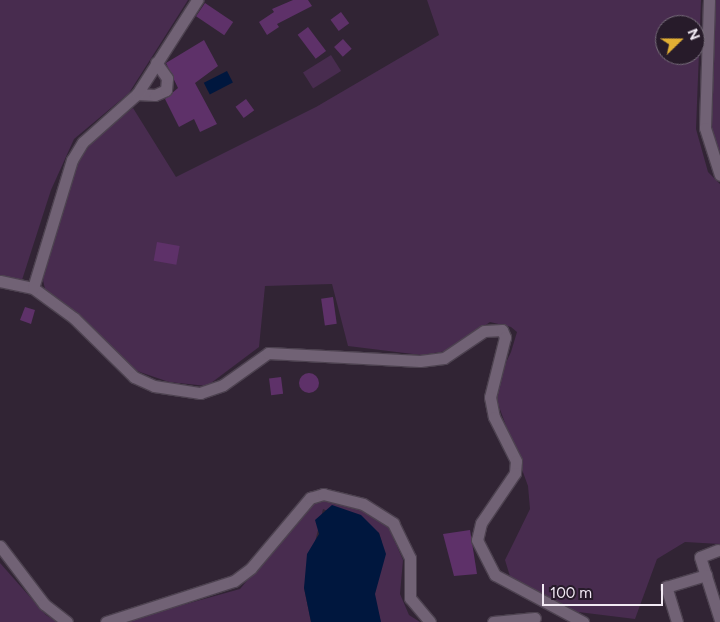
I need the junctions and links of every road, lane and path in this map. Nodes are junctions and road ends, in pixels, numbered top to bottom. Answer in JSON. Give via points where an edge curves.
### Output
{"nodes":[{"id":1,"x":197,"y":0,"type":"edge"},
{"id":2,"x":709,"y":0,"type":"edge"},
{"id":3,"x":156,"y":62,"type":"junction"},
{"id":4,"x":137,"y":94,"type":"junction"},
{"id":5,"x":720,"y":175,"type":"edge"},
{"id":6,"x":0,"y":281,"type":"edge"},
{"id":7,"x":33,"y":288,"type":"junction"},
{"id":8,"x":0,"y":546,"type":"edge"},
{"id":9,"x":718,"y":550,"type":"dead end"},
{"id":10,"x":706,"y":575,"type":"junction"},
{"id":11,"x":536,"y":600,"type":"junction"},
{"id":12,"x":537,"y":620,"type":"edge"},
{"id":13,"x":720,"y":620,"type":"edge"},
{"id":14,"x":67,"y":622,"type":"edge"},
{"id":15,"x":106,"y":622,"type":"edge"},
{"id":16,"x":430,"y":622,"type":"edge"},
{"id":17,"x":493,"y":622,"type":"edge"},
{"id":18,"x":583,"y":622,"type":"edge"},
{"id":19,"x":677,"y":622,"type":"edge"}],
"edges":[{"from":1,"to":3,"type":"street"},
{"from":2,"to":5,"type":"street","via":[[705,128]]},
{"from":3,"to":4,"type":"street"},
{"from":3,"to":4,"type":"street","via":[[167,78],[166,90],[155,95]]},
{"from":4,"to":7,"type":"street","via":[[83,142],[72,160]]},
{"from":6,"to":7,"type":"street"},
{"from":7,"to":11,"type":"street","via":[[74,318],[134,377],[154,386],[200,393],[223,385],[268,353],[420,361],[444,358],[484,331],[502,330],[505,338],[490,397],[494,417],[516,461],[515,473],[481,523],[477,540],[495,575]]},
{"from":8,"to":14,"type":"street","via":[[44,604]]},
{"from":9,"to":10,"type":"street","via":[[701,555]]},
{"from":10,"to":13,"type":"street"},
{"from":10,"to":19,"type":"street","via":[[666,587]]},
{"from":11,"to":12,"type":"street"},
{"from":11,"to":18,"type":"street"},
{"from":12,"to":17,"type":"street"},
{"from":15,"to":16,"type":"street","via":[[234,581],[251,568],[310,498],[323,494],[363,504],[393,524],[410,558],[410,598]]}]}
